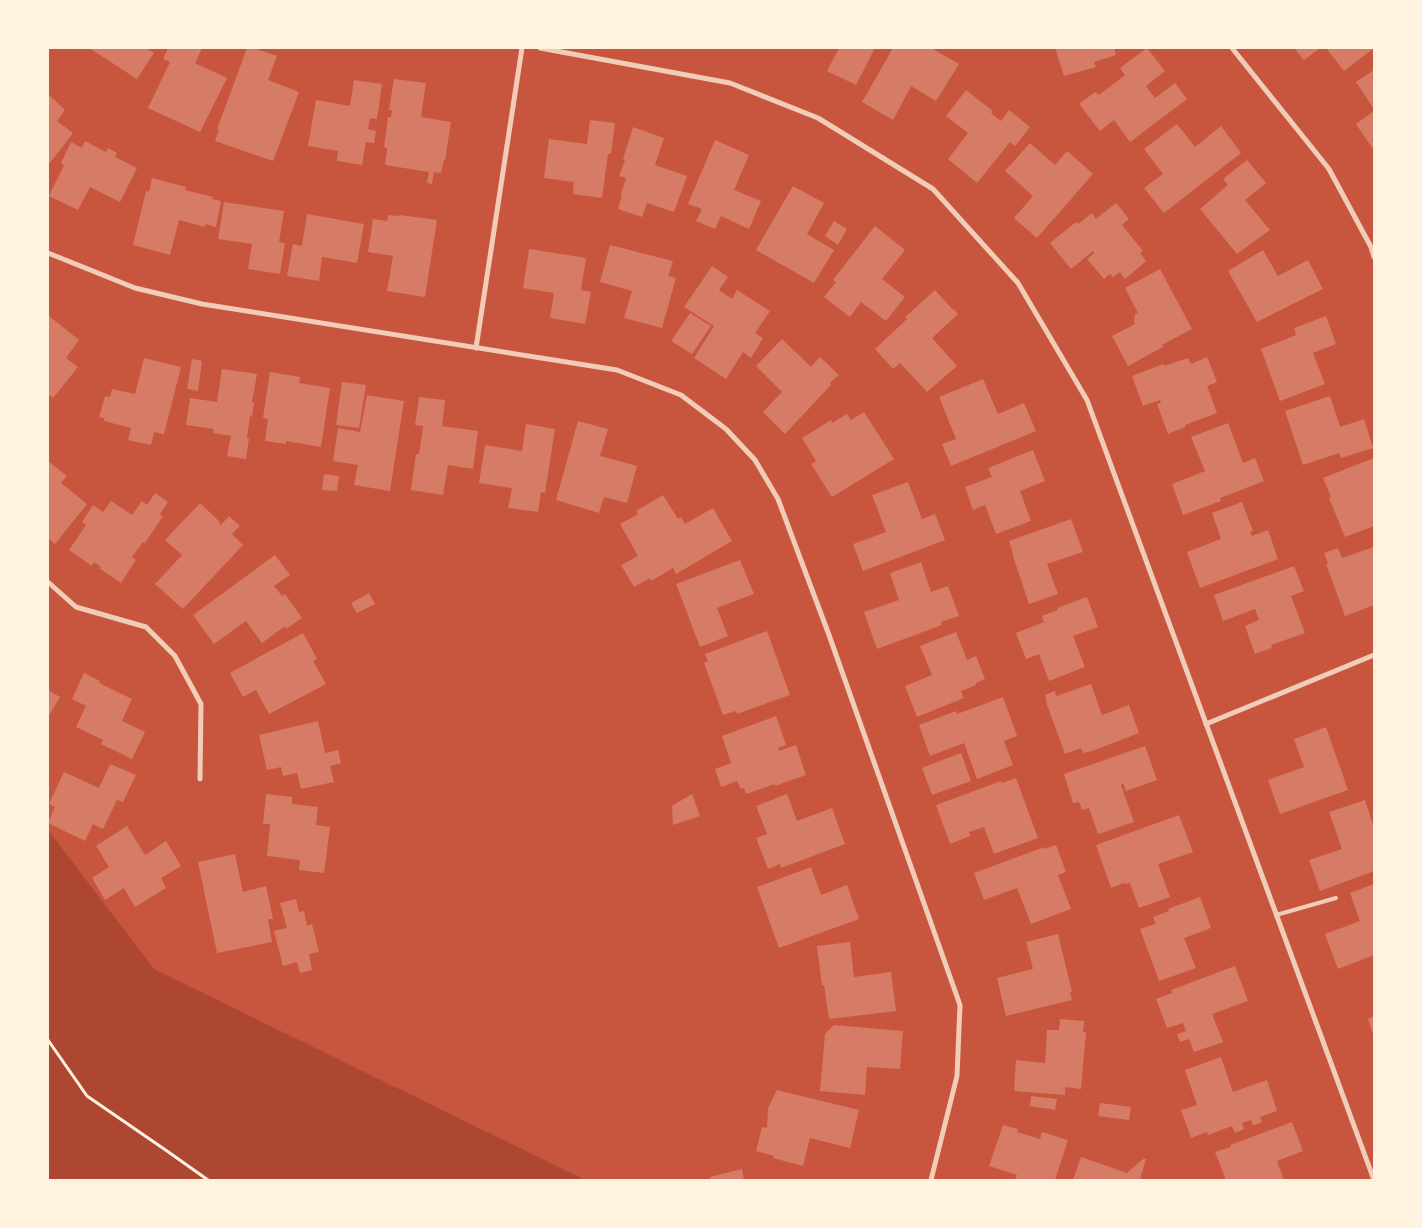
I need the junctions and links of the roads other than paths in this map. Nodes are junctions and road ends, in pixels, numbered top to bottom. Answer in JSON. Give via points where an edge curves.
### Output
{"nodes":[{"id":1,"x":522,"y":48,"type":"edge"},
{"id":2,"x":540,"y":48,"type":"edge"},
{"id":3,"x":1232,"y":48,"type":"edge"},
{"id":4,"x":48,"y":253,"type":"edge"},
{"id":5,"x":1374,"y":257,"type":"edge"},
{"id":6,"x":476,"y":348,"type":"junction"},
{"id":7,"x":48,"y":582,"type":"edge"},
{"id":8,"x":1374,"y":655,"type":"edge"},
{"id":9,"x":1206,"y":724,"type":"junction"},
{"id":10,"x":200,"y":779,"type":"dead end"},
{"id":11,"x":1336,"y":898,"type":"dead end"},
{"id":12,"x":1276,"y":915,"type":"junction"},
{"id":13,"x":931,"y":1180,"type":"edge"},
{"id":14,"x":1374,"y":1180,"type":"edge"}],
"edges":[{"from":1,"to":6,"type":"street"},
{"from":2,"to":9,"type":"street","via":[[730,83],[818,118],[933,189],[1018,283],[1087,400]]},
{"from":3,"to":5,"type":"street","via":[[1329,169]]},
{"from":4,"to":6,"type":"street","via":[[135,288],[202,304]]},
{"from":6,"to":13,"type":"street","via":[[617,370],[681,395],[726,429],[755,460],[778,499],[960,1005],[957,1076]]},
{"from":7,"to":10,"type":"street","via":[[76,607],[146,628],[175,656],[201,704]]},
{"from":8,"to":9,"type":"street"},
{"from":9,"to":12,"type":"street"},
{"from":11,"to":12,"type":"lane"},
{"from":12,"to":14,"type":"street"}]}
